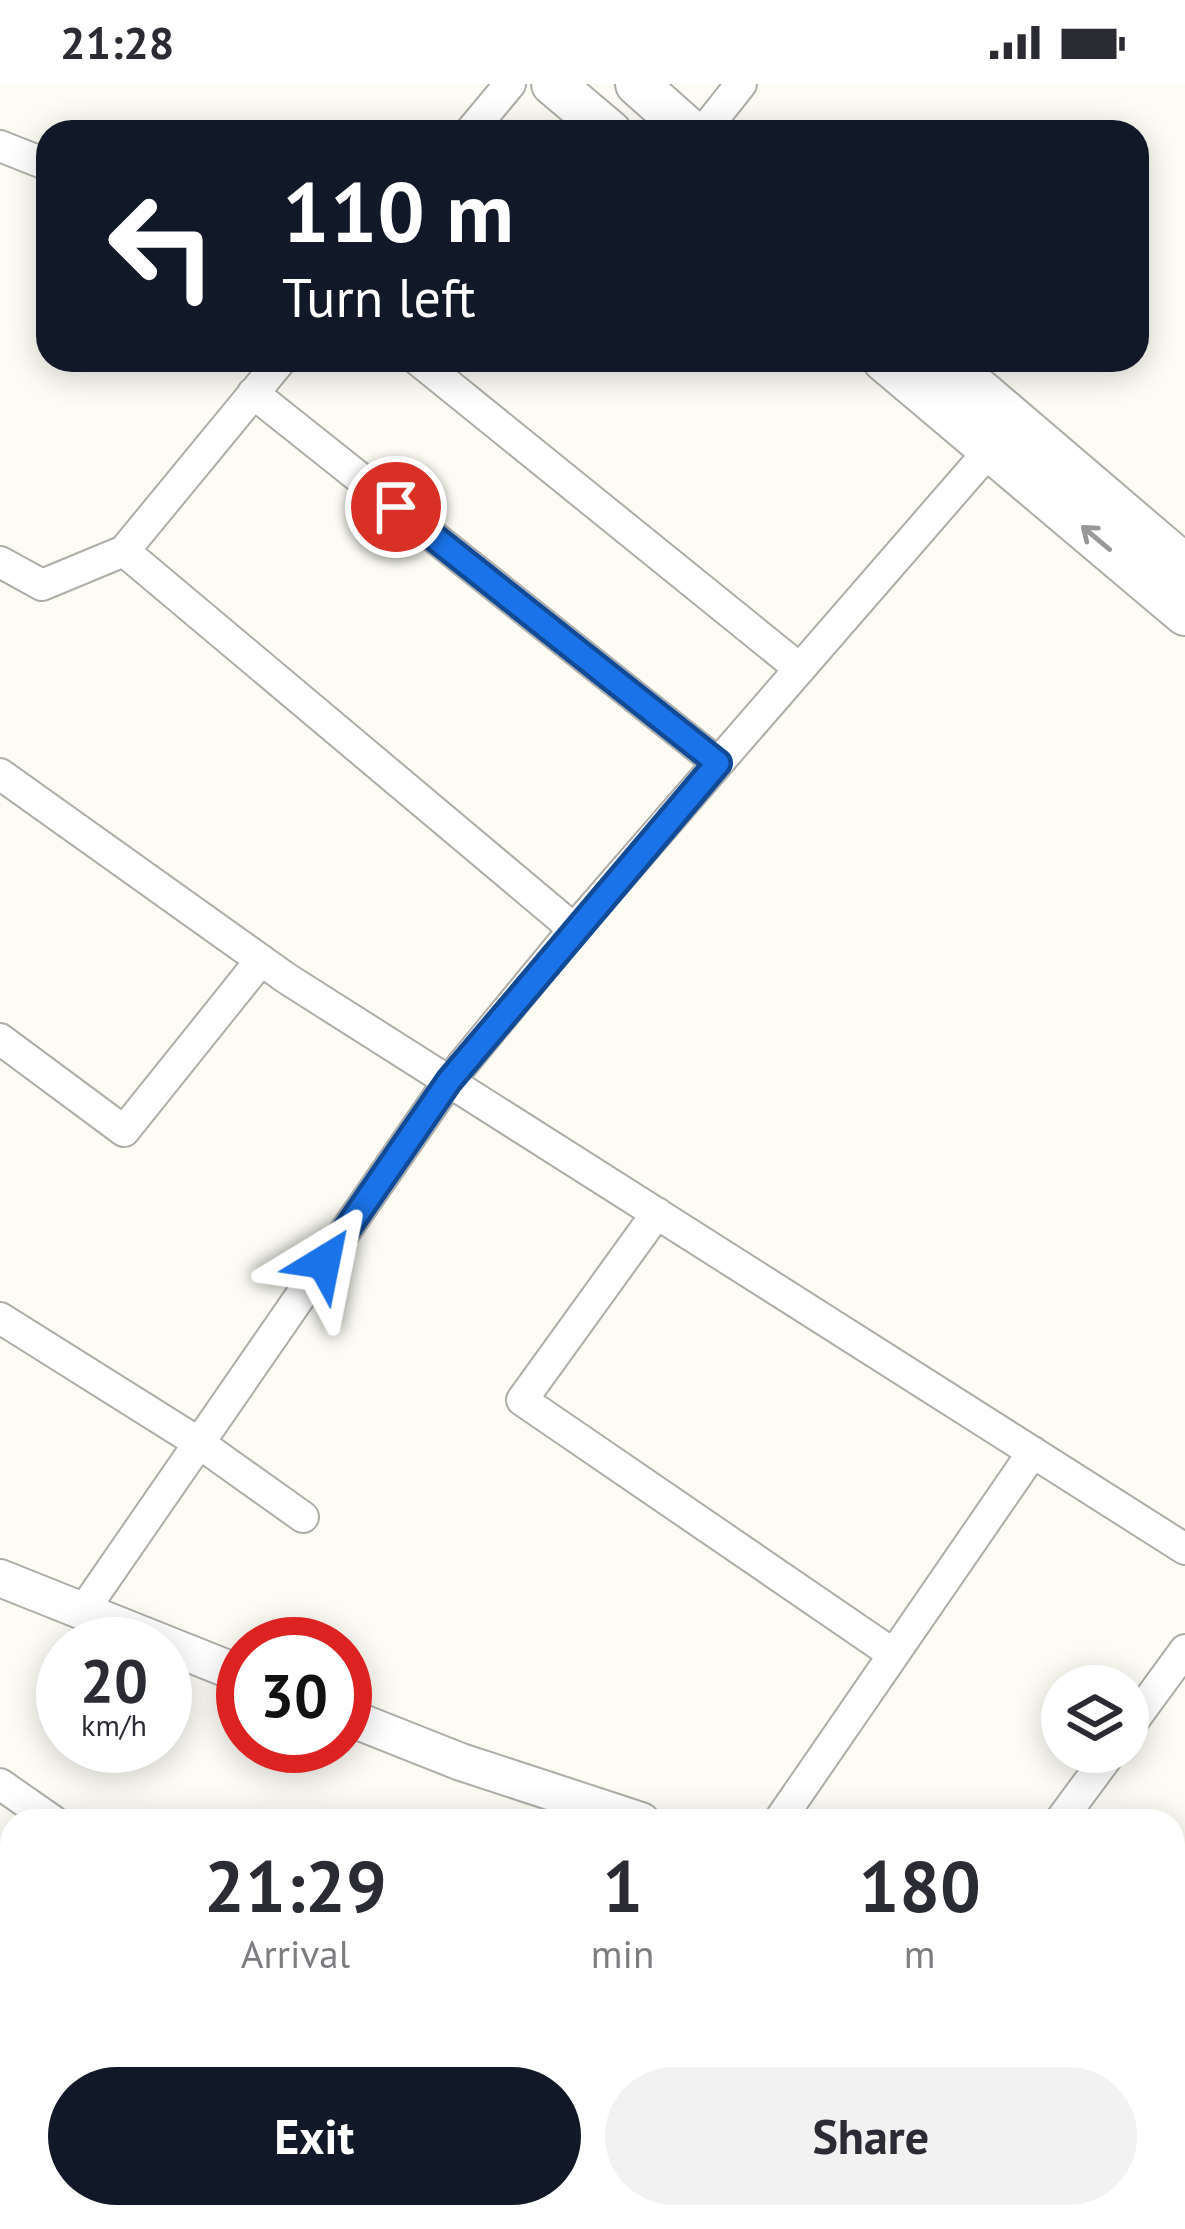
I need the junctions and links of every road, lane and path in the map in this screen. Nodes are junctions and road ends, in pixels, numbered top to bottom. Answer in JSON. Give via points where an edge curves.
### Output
{"nodes":[{"id":1,"x":510,"y":84,"type":"edge"},
{"id":2,"x":553,"y":84,"type":"edge"},
{"id":3,"x":637,"y":84,"type":"edge"},
{"id":4,"x":741,"y":84,"type":"edge"},
{"id":5,"x":480,"y":120,"type":"edge"},
{"id":6,"x":596,"y":120,"type":"edge"},
{"id":7,"x":678,"y":120,"type":"edge"},
{"id":8,"x":713,"y":120,"type":"edge"},
{"id":9,"x":0,"y":146,"type":"edge"},
{"id":10,"x":36,"y":161,"type":"edge"},
{"id":11,"x":270,"y":372,"type":"edge"},
{"id":12,"x":433,"y":372,"type":"edge"},
{"id":13,"x":903,"y":372,"type":"edge"},
{"id":14,"x":954,"y":372,"type":"edge"},
{"id":15,"x":253,"y":393,"type":"junction"},
{"id":16,"x":1004,"y":434,"type":"junction"},
{"id":17,"x":124,"y":551,"type":"junction"},
{"id":18,"x":0,"y":562,"type":"edge"},
{"id":19,"x":1185,"y":566,"type":"edge"},
{"id":20,"x":1185,"y":614,"type":"edge"},
{"id":21,"x":800,"y":669,"type":"junction"},
{"id":22,"x":718,"y":763,"type":"junction"},
{"id":23,"x":0,"y":774,"type":"edge"},
{"id":24,"x":574,"y":929,"type":"junction"},
{"id":25,"x":261,"y":960,"type":"junction"},
{"id":26,"x":0,"y":1039,"type":"edge"},
{"id":27,"x":449,"y":1081,"type":"junction"},
{"id":28,"x":657,"y":1213,"type":"junction"},
{"id":29,"x":0,"y":1318,"type":"edge"},
{"id":30,"x":199,"y":1443,"type":"junction"},
{"id":31,"x":1033,"y":1452,"type":"junction"},
{"id":32,"x":303,"y":1517,"type":"dead end"},
{"id":33,"x":1185,"y":1549,"type":"edge"},
{"id":34,"x":0,"y":1578,"type":"edge"},
{"id":35,"x":83,"y":1611,"type":"junction"},
{"id":36,"x":1185,"y":1650,"type":"edge"},
{"id":37,"x":893,"y":1654,"type":"junction"},
{"id":38,"x":216,"y":1664,"type":"edge"},
{"id":39,"x":1149,"y":1699,"type":"edge"},
{"id":40,"x":372,"y":1727,"type":"edge"},
{"id":41,"x":1095,"y":1773,"type":"edge"},
{"id":42,"x":0,"y":1784,"type":"edge"},
{"id":43,"x":36,"y":1809,"type":"edge"},
{"id":44,"x":562,"y":1809,"type":"edge"},
{"id":45,"x":786,"y":1809,"type":"edge"},
{"id":46,"x":1069,"y":1809,"type":"edge"}],
"edges":[{"from":1,"to":5,"type":"street"},
{"from":2,"to":6,"type":"main road"},
{"from":3,"to":7,"type":"main road"},
{"from":4,"to":8,"type":"street"},
{"from":9,"to":10,"type":"street"},
{"from":11,"to":15,"type":"street"},
{"from":12,"to":21,"type":"street"},
{"from":13,"to":16,"type":"main road"},
{"from":14,"to":16,"type":"main road"},
{"from":15,"to":17,"type":"street"},
{"from":15,"to":22,"type":"street"},
{"from":16,"to":19,"type":"main road"},
{"from":20,"to":16,"type":"main road","one_way":true},
{"from":16,"to":21,"type":"street"},
{"from":17,"to":18,"type":"street","via":[[42,585]]},
{"from":17,"to":24,"type":"street"},
{"from":21,"to":22,"type":"street"},
{"from":22,"to":24,"type":"street"},
{"from":23,"to":25,"type":"street"},
{"from":24,"to":27,"type":"street"},
{"from":25,"to":26,"type":"street","via":[[124,1130]]},
{"from":25,"to":27,"type":"street"},
{"from":27,"to":28,"type":"street"},
{"from":27,"to":30,"type":"street"},
{"from":28,"to":31,"type":"street"},
{"from":28,"to":37,"type":"street","via":[[522,1400]]},
{"from":29,"to":30,"type":"street"},
{"from":30,"to":32,"type":"street"},
{"from":30,"to":35,"type":"street"},
{"from":31,"to":33,"type":"street"},
{"from":31,"to":37,"type":"street"},
{"from":34,"to":35,"type":"street"},
{"from":35,"to":38,"type":"street"},
{"from":36,"to":39,"type":"street"},
{"from":37,"to":45,"type":"street"},
{"from":40,"to":44,"type":"street"},
{"from":41,"to":46,"type":"street"},
{"from":42,"to":43,"type":"street"}]}
